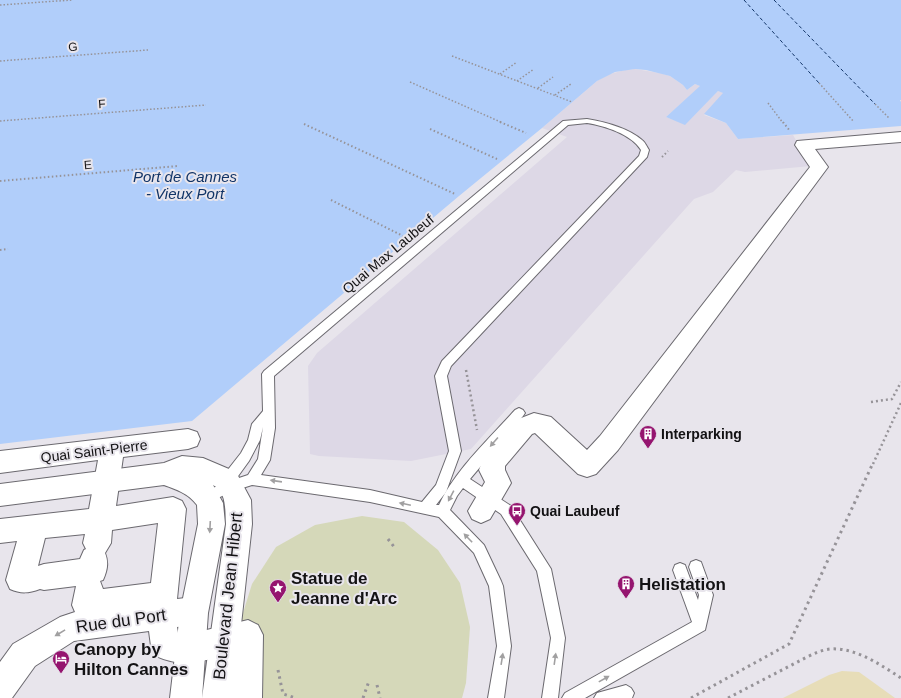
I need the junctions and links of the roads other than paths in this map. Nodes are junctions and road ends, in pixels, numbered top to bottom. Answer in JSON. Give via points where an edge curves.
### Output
{"nodes":[{"id":1,"x":899,"y":131,"type":"edge"},
{"id":2,"x":269,"y":412,"type":"junction"},
{"id":3,"x":519,"y":413,"type":"dead end"},
{"id":4,"x":188,"y":439,"type":"dead end"},
{"id":5,"x":112,"y":449,"type":"junction"},
{"id":6,"x":0,"y":462,"type":"edge"},
{"id":7,"x":461,"y":480,"type":"junction"},
{"id":8,"x":106,"y":482,"type":"junction"},
{"id":9,"x":229,"y":486,"type":"junction"},
{"id":10,"x":0,"y":495,"type":"edge"},
{"id":11,"x":485,"y":505,"type":"junction"},
{"id":12,"x":424,"y":508,"type":"junction"},
{"id":13,"x":442,"y":512,"type":"junction"},
{"id":14,"x":35,"y":527,"type":"junction"},
{"id":15,"x":0,"y":531,"type":"edge"},
{"id":16,"x":98,"y":541,"type":"junction"},
{"id":17,"x":696,"y":567,"type":"dead end"},
{"id":18,"x":680,"y":570,"type":"dead end"},
{"id":19,"x":89,"y":589,"type":"dead end"},
{"id":20,"x":162,"y":606,"type":"junction"},
{"id":21,"x":194,"y":611,"type":"junction"},
{"id":22,"x":700,"y":625,"type":"junction"},
{"id":23,"x":224,"y":640,"type":"junction"},
{"id":24,"x":190,"y":649,"type":"junction"},
{"id":25,"x":0,"y":688,"type":"edge"},
{"id":26,"x":626,"y":693,"type":"dead end"},
{"id":27,"x":186,"y":698,"type":"edge"},
{"id":28,"x":217,"y":698,"type":"edge"},
{"id":29,"x":246,"y":698,"type":"edge"},
{"id":30,"x":496,"y":698,"type":"edge"},
{"id":31,"x":550,"y":698,"type":"edge"},
{"id":32,"x":570,"y":698,"type":"edge"},
{"id":33,"x":602,"y":698,"type":"edge"}],
"edges":[{"from":1,"to":11,"type":"street","via":[[798,140],[819,167],[609,443],[587,466],[543,424],[534,423],[524,427],[494,462],[492,470],[498,483]]},
{"from":2,"to":9,"type":"lane","via":[[256,427],[254,440]]},
{"from":2,"to":9,"type":"lane","name":"Quai Max Laubeuf","via":[[264,460]]},
{"from":2,"to":12,"type":"lane","name":"Quai Max Laubeuf","via":[[268,374],[555,132],[566,124],[587,121],[629,135],[640,142],[645,150],[642,157],[446,364],[441,376],[455,451],[441,488]]},
{"from":3,"to":7,"type":"lane","one_way":true},
{"from":4,"to":5,"type":"street","name":"Quai Saint-Pierre"},
{"from":5,"to":6,"type":"street","name":"Quai Saint-Pierre"},
{"from":5,"to":8,"type":"street"},
{"from":7,"to":11,"type":"lane"},
{"from":7,"to":13,"type":"lane","one_way":true},
{"from":8,"to":9,"type":"street","name":"Boulevard Jean Hibert","via":[[165,474],[197,485]]},
{"from":8,"to":10,"type":"street"},
{"from":8,"to":16,"type":"street"},
{"from":12,"to":9,"type":"lane","one_way":true,"via":[[370,496]]},
{"from":9,"to":21,"type":"street","name":"Boulevard Jean Hibert","one_way":true,"via":[[211,504],[210,532]]},
{"from":9,"to":23,"type":"street","name":"Boulevard Jean Hibert","via":[[238,500],[239,524]]},
{"from":31,"to":11,"type":"lane","one_way":true,"via":[[558,638],[544,569],[506,510]]},
{"from":12,"to":13,"type":"lane"},
{"from":30,"to":13,"type":"lane","one_way":true,"via":[[504,646],[496,586],[479,549]]},
{"from":14,"to":15,"type":"street"},
{"from":14,"to":16,"type":"street"},
{"from":14,"to":16,"type":"street","via":[[20,580],[93,571]]},
{"from":16,"to":20,"type":"street","via":[[173,509]]},
{"from":17,"to":22,"type":"lane","via":[[706,595]]},
{"from":18,"to":22,"type":"lane"},
{"from":19,"to":20,"type":"street","via":[[86,605]]},
{"from":20,"to":21,"type":"street","name":"Rue du Port"},
{"from":20,"to":24,"type":"street","via":[[166,646]]},
{"from":20,"to":25,"type":"street","name":"Rue du Port","one_way":true,"via":[[70,627],[24,655]]},
{"from":21,"to":24,"type":"street","name":"Boulevard Jean Hibert"},
{"from":32,"to":22,"type":"lane","one_way":true},
{"from":23,"to":24,"type":"street"},
{"from":23,"to":28,"type":"street","name":"Boulevard Jean Hibert"},
{"from":23,"to":29,"type":"street","via":[[248,634]]},
{"from":24,"to":27,"type":"street","name":"Boulevard Jean Hibert"},
{"from":26,"to":33,"type":"lane"}]}
